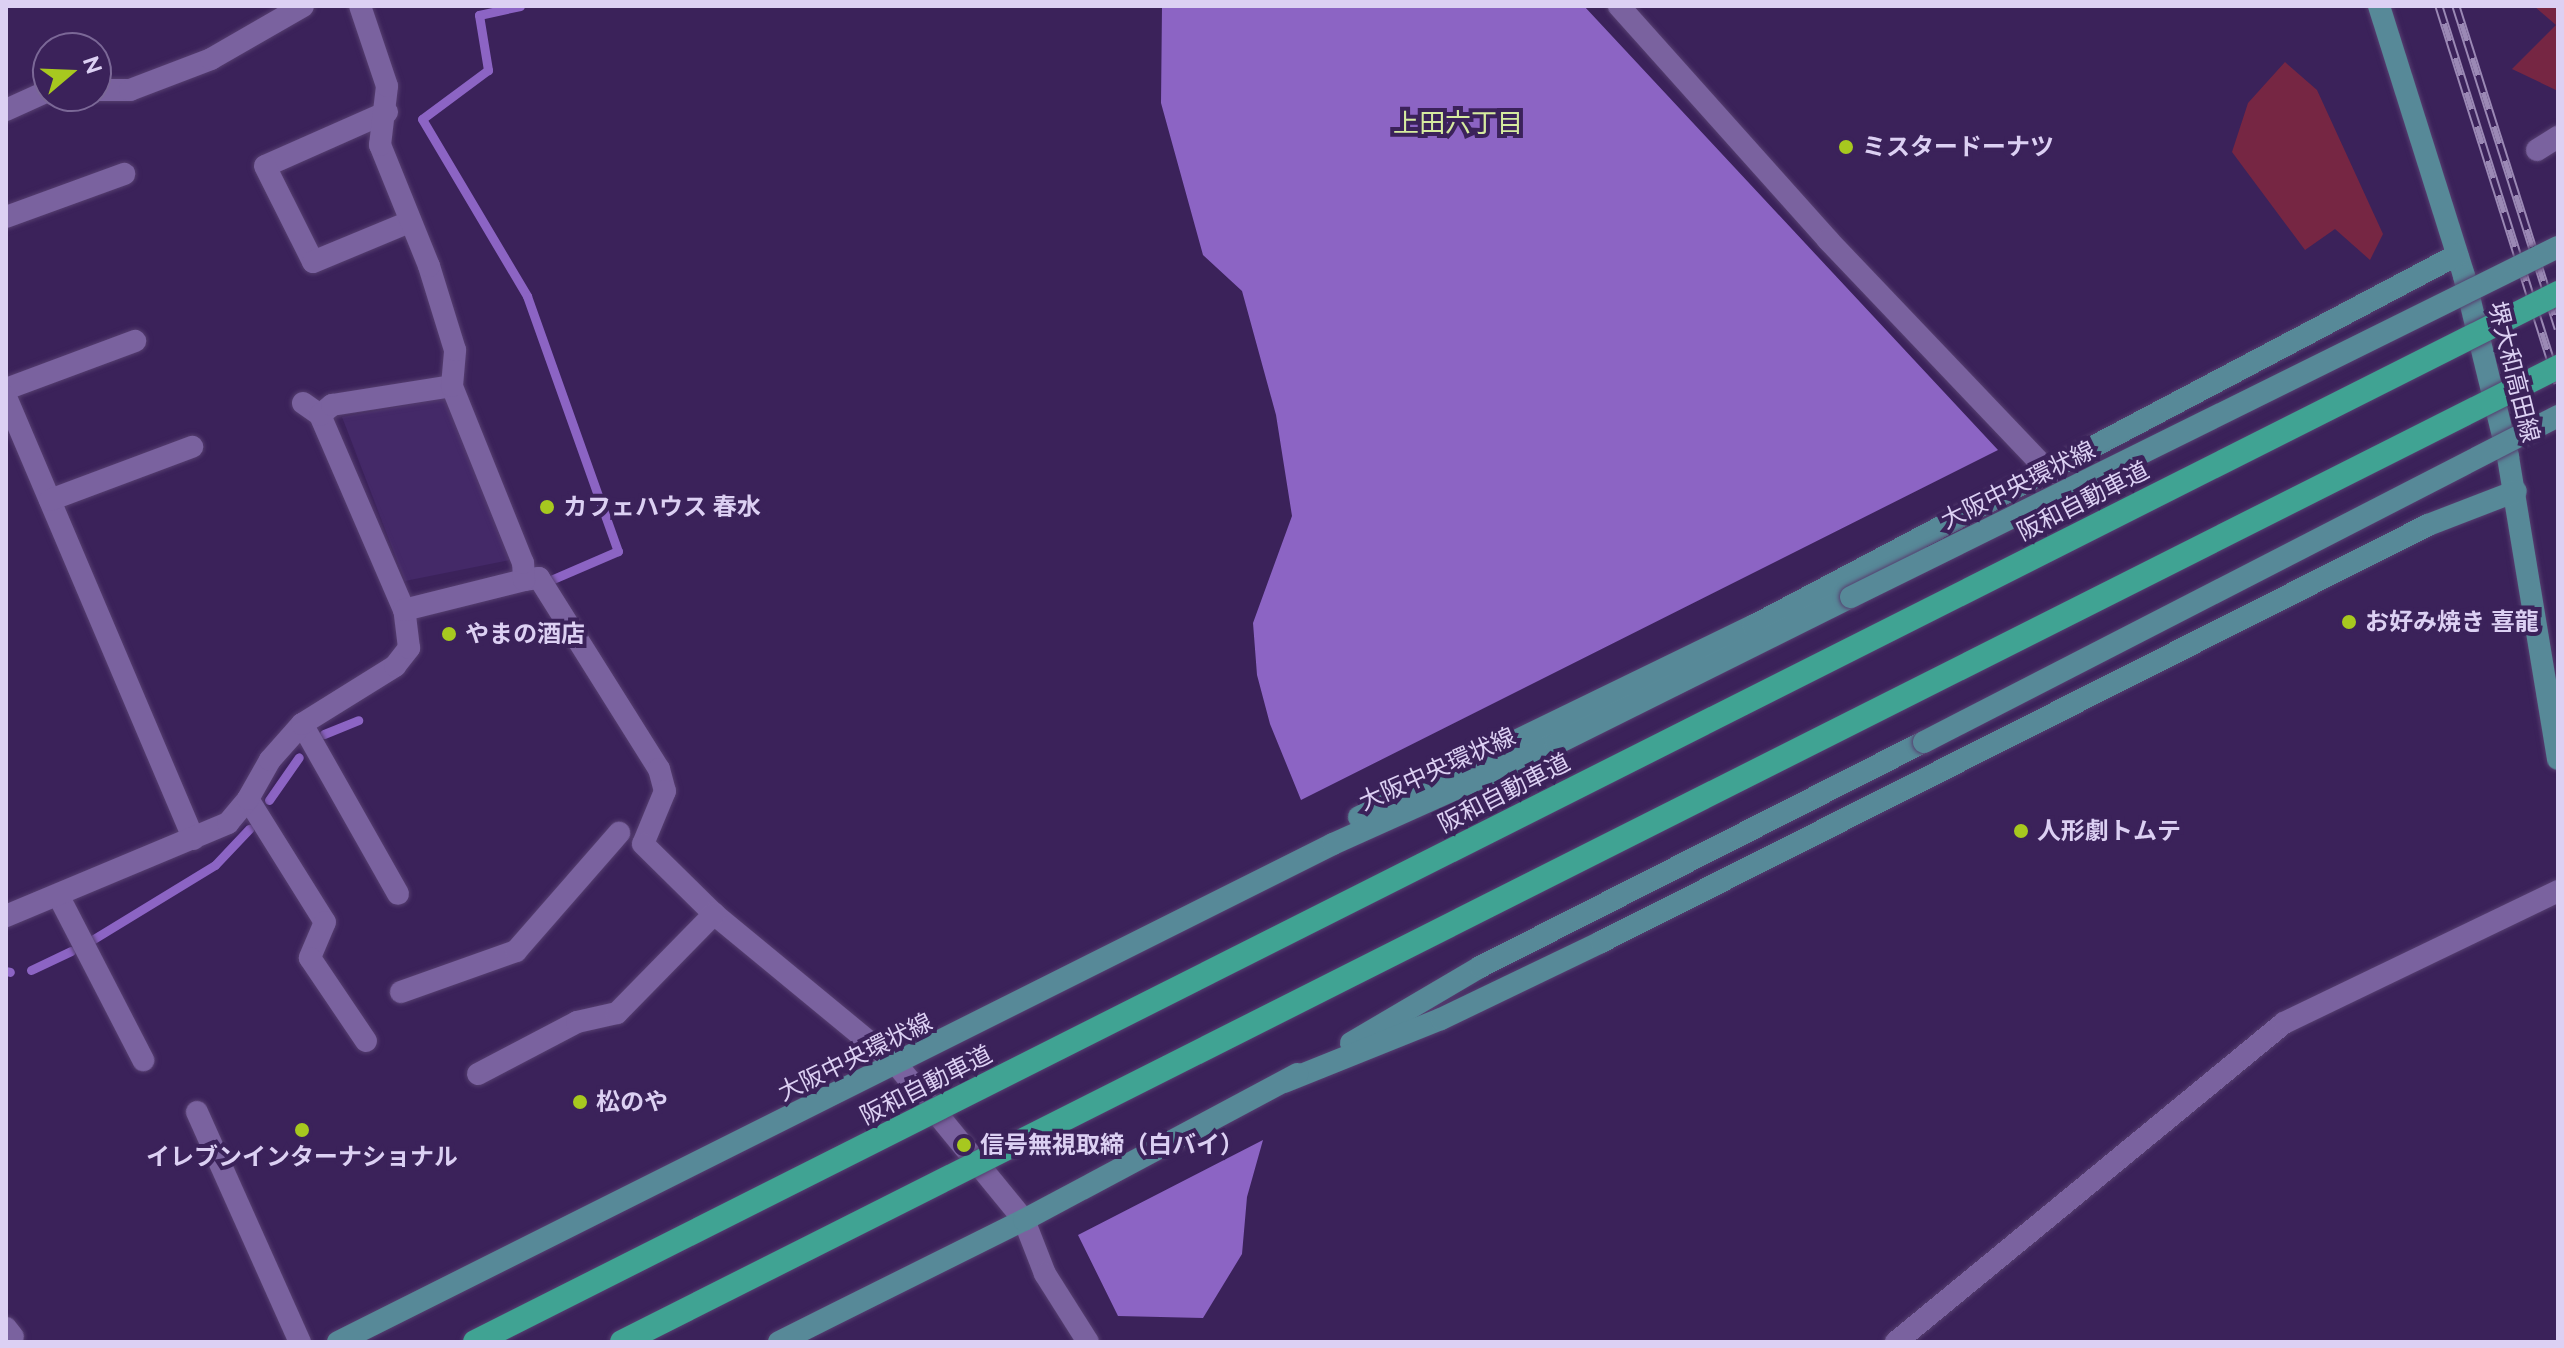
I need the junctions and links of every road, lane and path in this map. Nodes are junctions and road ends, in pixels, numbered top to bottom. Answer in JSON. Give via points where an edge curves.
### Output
{"nodes":[{"id":1,"x":303,"y":6,"type":"edge"},
{"id":2,"x":360,"y":6,"type":"edge"},
{"id":3,"x":1619,"y":6,"type":"edge"},
{"id":4,"x":2379,"y":6,"type":"edge"},
{"id":5,"x":112,"y":90,"type":"edge"},
{"id":6,"x":32,"y":98,"type":"edge"},
{"id":7,"x":6,"y":110,"type":"edge"},
{"id":8,"x":387,"y":112,"type":"junction"},
{"id":9,"x":2558,"y":137,"type":"edge"},
{"id":10,"x":2537,"y":150,"type":"dead end"},
{"id":11,"x":124,"y":174,"type":"dead end"},
{"id":12,"x":6,"y":217,"type":"edge"},
{"id":13,"x":409,"y":222,"type":"junction"},
{"id":14,"x":2558,"y":247,"type":"edge"},
{"id":15,"x":2457,"y":255,"type":"junction"},
{"id":16,"x":2558,"y":293,"type":"edge"},
{"id":17,"x":135,"y":341,"type":"dead end"},
{"id":18,"x":2558,"y":367,"type":"edge"},
{"id":19,"x":452,"y":386,"type":"junction"},
{"id":20,"x":6,"y":389,"type":"edge"},
{"id":21,"x":6,"y":397,"type":"edge"},
{"id":22,"x":2558,"y":416,"type":"edge"},
{"id":23,"x":192,"y":447,"type":"dead end"},
{"id":24,"x":2050,"y":473,"type":"junction"},
{"id":25,"x":2516,"y":491,"type":"junction"},
{"id":26,"x":50,"y":500,"type":"junction"},
{"id":27,"x":524,"y":580,"type":"junction"},
{"id":28,"x":404,"y":610,"type":"junction"},
{"id":29,"x":302,"y":724,"type":"junction"},
{"id":30,"x":2558,"y":759,"type":"edge"},
{"id":31,"x":248,"y":799,"type":"junction"},
{"id":32,"x":619,"y":833,"type":"dead end"},
{"id":33,"x":194,"y":839,"type":"junction"},
{"id":34,"x":2558,"y":891,"type":"edge"},
{"id":35,"x":398,"y":894,"type":"dead end"},
{"id":36,"x":58,"y":895,"type":"junction"},
{"id":37,"x":714,"y":914,"type":"junction"},
{"id":38,"x":1197,"y":914,"type":"junction"},
{"id":39,"x":6,"y":916,"type":"edge"},
{"id":40,"x":401,"y":992,"type":"dead end"},
{"id":41,"x":366,"y":1041,"type":"dead end"},
{"id":42,"x":143,"y":1060,"type":"dead end"},
{"id":43,"x":897,"y":1065,"type":"junction"},
{"id":44,"x":478,"y":1074,"type":"dead end"},
{"id":45,"x":1284,"y":1082,"type":"junction"},
{"id":46,"x":197,"y":1112,"type":"dead end"},
{"id":47,"x":1024,"y":1220,"type":"junction"},
{"id":48,"x":300,"y":1342,"type":"edge"},
{"id":49,"x":338,"y":1342,"type":"edge"},
{"id":50,"x":475,"y":1342,"type":"edge"},
{"id":51,"x":622,"y":1342,"type":"edge"},
{"id":52,"x":779,"y":1342,"type":"edge"},
{"id":53,"x":1088,"y":1342,"type":"edge"},
{"id":54,"x":1896,"y":1342,"type":"edge"}],
"edges":[{"from":1,"to":5,"type":"street","via":[[211,59],[130,90]]},
{"from":2,"to":8,"type":"street","via":[[387,86]]},
{"from":3,"to":24,"type":"street","via":[[1828,240]]},
{"from":4,"to":15,"type":"main road","name":"堺大和高田線"},
{"from":6,"to":7,"type":"street"},
{"from":8,"to":13,"type":"street","via":[[380,145]]},
{"from":8,"to":13,"type":"street","via":[[265,166],[313,262]]},
{"from":9,"to":10,"type":"street"},
{"from":11,"to":12,"type":"street"},
{"from":13,"to":19,"type":"street","via":[[455,350]]},
{"from":14,"to":38,"type":"main road","name":"大阪中央環状線","bridge":true,"via":[[1556,744],[1333,844]]},
{"from":15,"to":24,"type":"main road"},
{"from":15,"to":25,"type":"main road","name":"堺大和高田線"},
{"from":16,"to":50,"type":"highway","name":"阪和自動車道","bridge":true},
{"from":17,"to":20,"type":"street"},
{"from":18,"to":51,"type":"highway","bridge":true},
{"from":19,"to":27,"type":"street","via":[[523,563]]},
{"from":19,"to":28,"type":"street","via":[[312,409]]},
{"from":21,"to":26,"type":"street"},
{"from":22,"to":45,"type":"main road","bridge":true,"via":[[1480,967]]},
{"from":23,"to":26,"type":"street"},
{"from":24,"to":38,"type":"main road","via":[[1753,626],[1305,843]]},
{"from":25,"to":30,"type":"main road","name":"堺大和高田線"},
{"from":25,"to":45,"type":"main road","via":[[2428,525],[1441,1019]]},
{"from":26,"to":33,"type":"street"},
{"from":27,"to":28,"type":"street"},
{"from":27,"to":37,"type":"street","via":[[539,578],[659,769],[665,791],[643,844]]},
{"from":28,"to":29,"type":"street","via":[[409,648],[395,666]]},
{"from":29,"to":31,"type":"street","via":[[270,760]]},
{"from":29,"to":35,"type":"street"},
{"from":31,"to":33,"type":"street","via":[[228,823]]},
{"from":31,"to":41,"type":"street","via":[[325,922],[310,958]]},
{"from":32,"to":40,"type":"street","via":[[516,951]]},
{"from":33,"to":36,"type":"street"},
{"from":34,"to":54,"type":"street","via":[[2284,1023]]},
{"from":36,"to":39,"type":"street"},
{"from":36,"to":42,"type":"street"},
{"from":37,"to":43,"type":"street"},
{"from":37,"to":44,"type":"street","via":[[617,1013],[577,1022]]},
{"from":38,"to":43,"type":"main road","name":"大阪中央環状線"},
{"from":43,"to":47,"type":"street"},
{"from":43,"to":49,"type":"main road","name":"大阪中央環状線"},
{"from":45,"to":47,"type":"main road"},
{"from":46,"to":48,"type":"street"},
{"from":47,"to":52,"type":"main road"},
{"from":47,"to":53,"type":"street","via":[[1045,1274]]}]}
